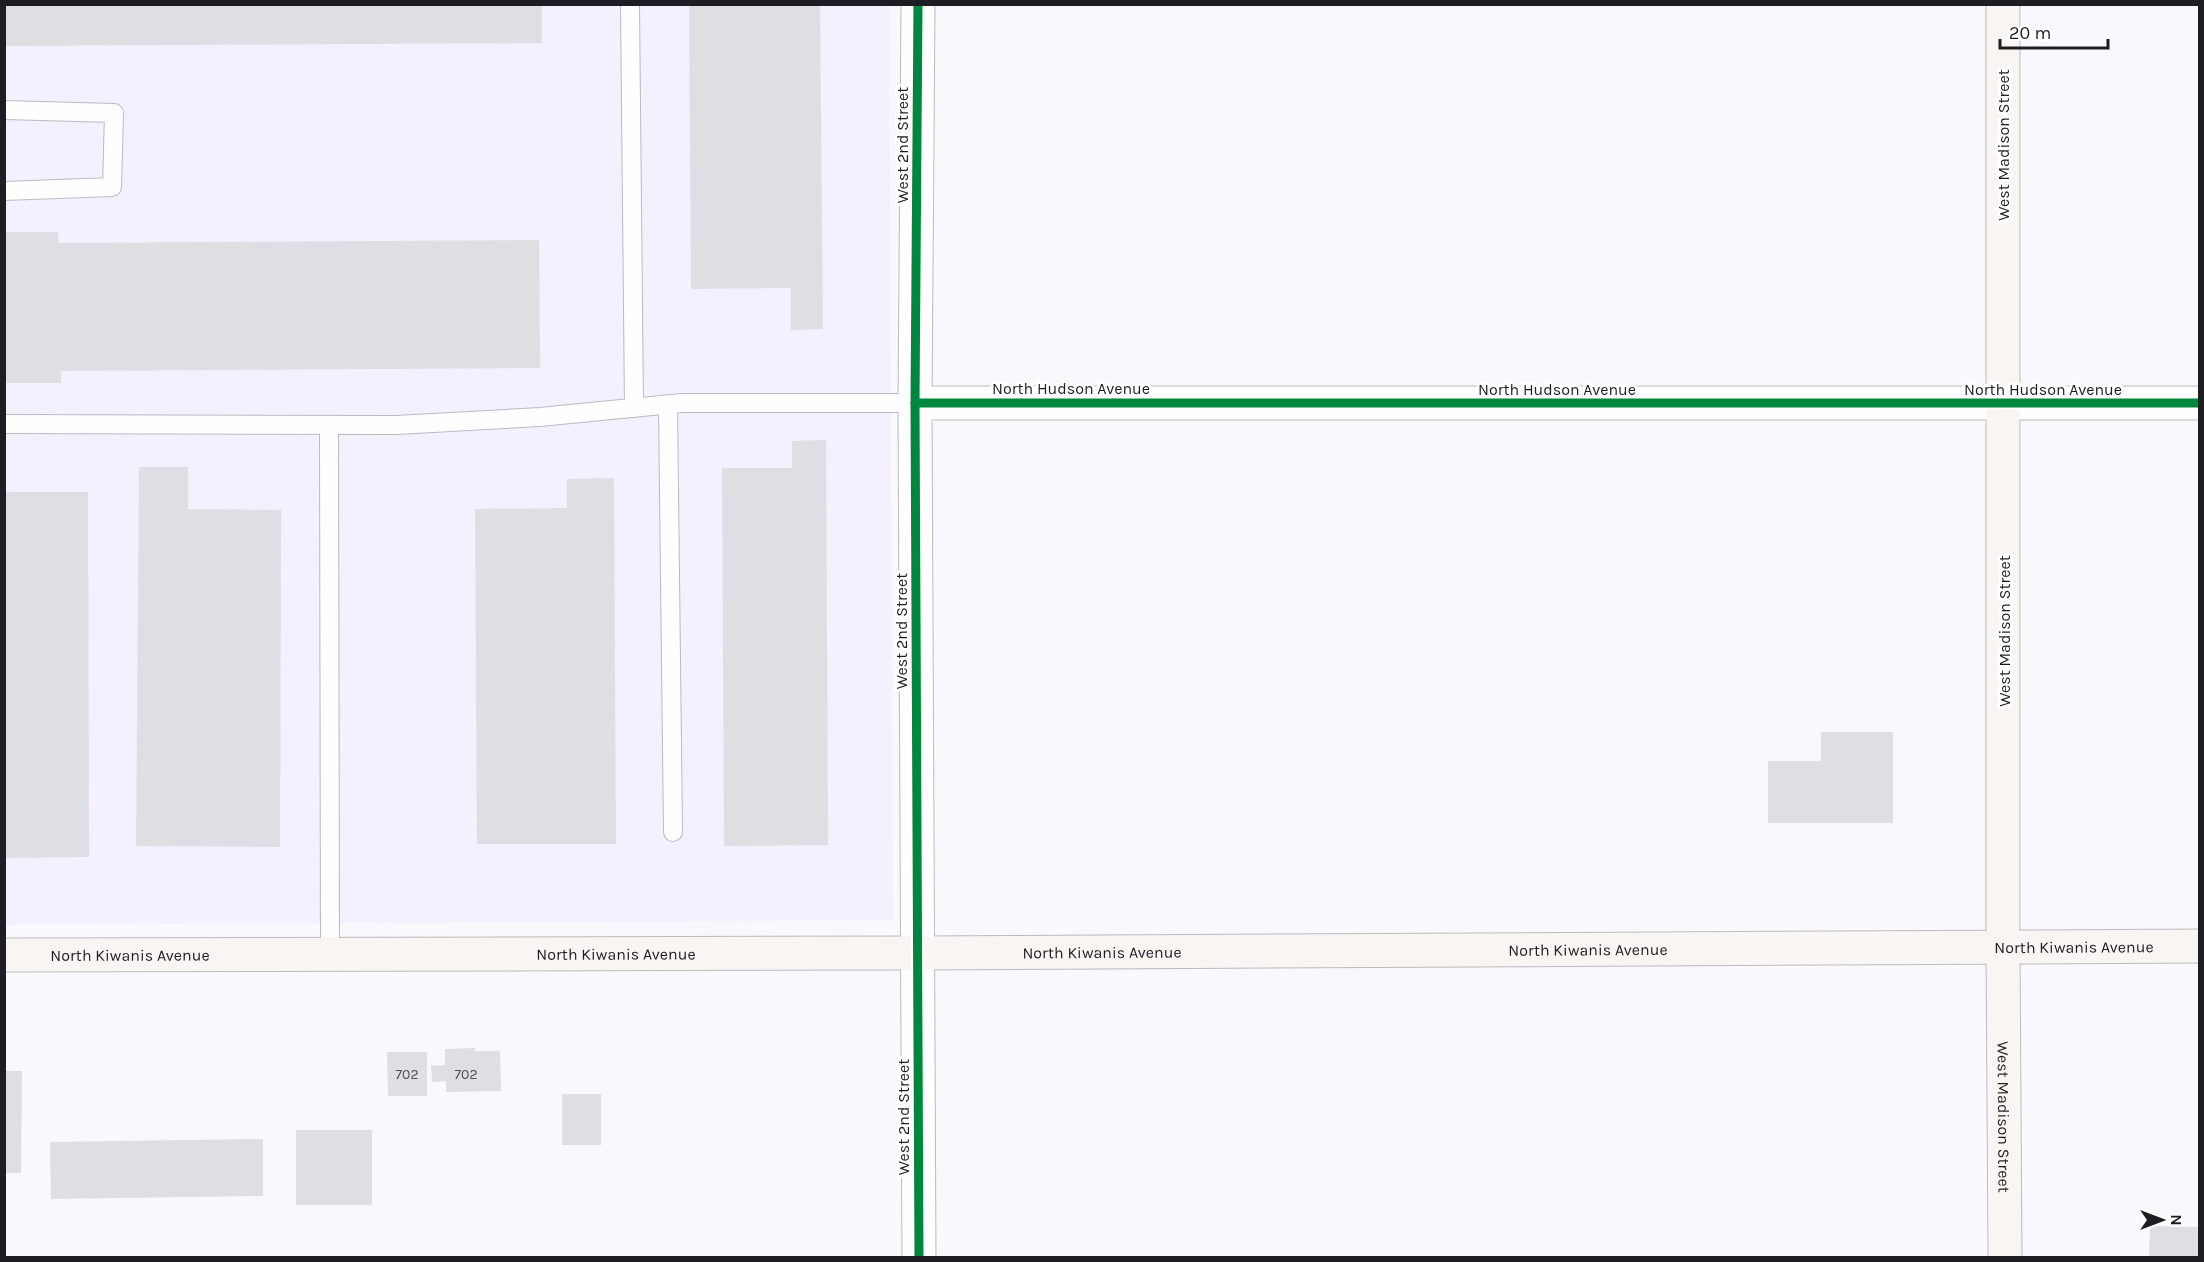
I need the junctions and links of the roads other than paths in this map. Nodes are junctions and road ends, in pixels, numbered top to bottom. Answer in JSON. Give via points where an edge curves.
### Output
{"nodes":[{"id":1,"x":630,"y":4,"type":"edge"},
{"id":2,"x":918,"y":4,"type":"edge"},
{"id":3,"x":2003,"y":4,"type":"edge"},
{"id":4,"x":4,"y":110,"type":"edge"},
{"id":5,"x":4,"y":191,"type":"edge"},
{"id":6,"x":915,"y":403,"type":"junction"},
{"id":7,"x":2199,"y":403,"type":"edge"},
{"id":8,"x":2004,"y":404,"type":"junction"},
{"id":9,"x":668,"y":405,"type":"junction"},
{"id":10,"x":634,"y":408,"type":"junction"},
{"id":11,"x":4,"y":424,"type":"edge"},
{"id":12,"x":329,"y":425,"type":"junction"},
{"id":13,"x":673,"y":832,"type":"dead end"},
{"id":14,"x":2199,"y":946,"type":"edge"},
{"id":15,"x":2003,"y":948,"type":"junction"},
{"id":16,"x":918,"y":953,"type":"junction"},
{"id":17,"x":330,"y":954,"type":"junction"},
{"id":18,"x":4,"y":955,"type":"edge"},
{"id":19,"x":919,"y":1257,"type":"edge"},
{"id":20,"x":2005,"y":1257,"type":"edge"}],
"edges":[{"from":1,"to":10,"type":"lane"},
{"from":2,"to":6,"type":"street","name":"West 2nd Street"},
{"from":3,"to":8,"type":"main road","name":"West Madison Street"},
{"from":4,"to":5,"type":"lane","via":[[114,113],[112,187]]},
{"from":6,"to":8,"type":"street","name":"North Hudson Avenue"},
{"from":6,"to":9,"type":"lane"},
{"from":6,"to":16,"type":"street","name":"West 2nd Street"},
{"from":7,"to":8,"type":"street","name":"North Hudson Avenue"},
{"from":8,"to":15,"type":"main road","name":"West Madison Street"},
{"from":9,"to":10,"type":"lane"},
{"from":9,"to":13,"type":"lane"},
{"from":10,"to":12,"type":"lane","via":[[447,423]]},
{"from":11,"to":12,"type":"lane"},
{"from":12,"to":17,"type":"lane"},
{"from":14,"to":15,"type":"main road","name":"North Kiwanis Avenue"},
{"from":15,"to":16,"type":"main road","name":"North Kiwanis Avenue"},
{"from":15,"to":20,"type":"main road","name":"West Madison Street"},
{"from":16,"to":17,"type":"main road","name":"North Kiwanis Avenue"},
{"from":16,"to":19,"type":"street","name":"West 2nd Street"},
{"from":17,"to":18,"type":"main road","name":"North Kiwanis Avenue"}]}
